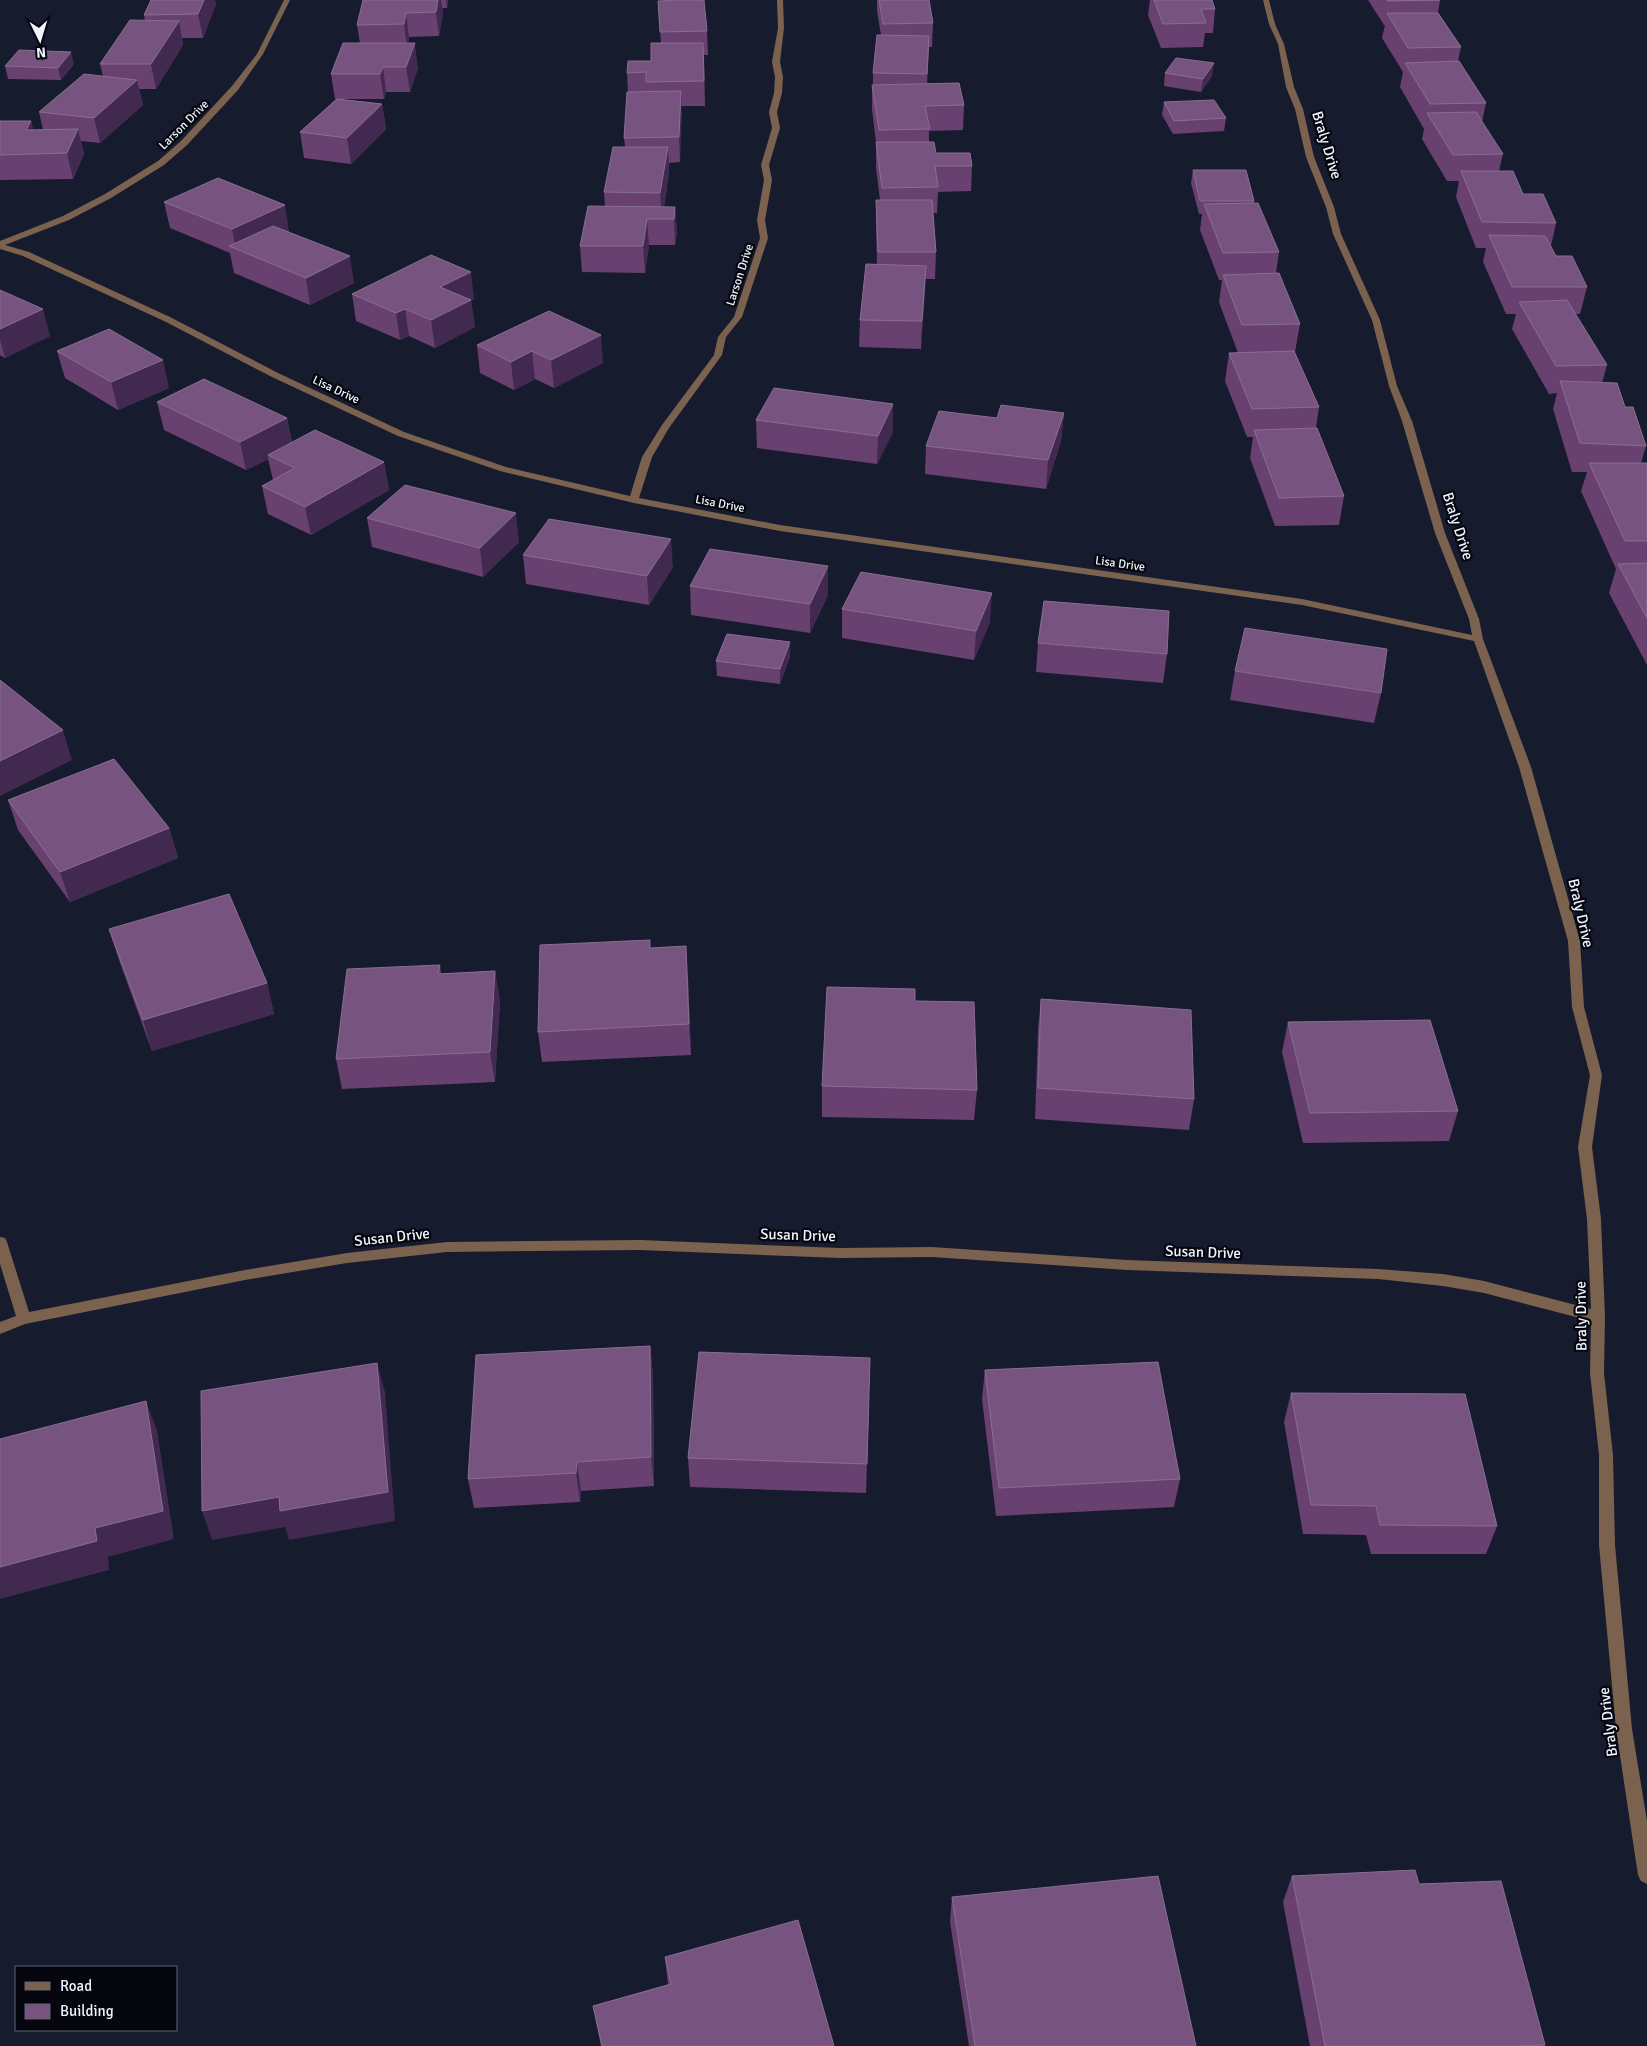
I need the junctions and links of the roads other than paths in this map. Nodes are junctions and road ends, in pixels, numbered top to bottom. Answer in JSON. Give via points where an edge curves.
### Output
{"nodes":[{"id":1,"x":287,"y":0,"type":"edge"},
{"id":2,"x":780,"y":0,"type":"edge"},
{"id":3,"x":1266,"y":0,"type":"edge"},
{"id":4,"x":0,"y":245,"type":"edge"},
{"id":5,"x":634,"y":500,"type":"junction"},
{"id":6,"x":1478,"y":639,"type":"junction"},
{"id":7,"x":0,"y":1242,"type":"edge"},
{"id":8,"x":1598,"y":1318,"type":"junction"},
{"id":9,"x":24,"y":1320,"type":"junction"},
{"id":10,"x":0,"y":1328,"type":"edge"},
{"id":11,"x":1647,"y":1874,"type":"edge"}],
"edges":[{"from":1,"to":4,"type":"street","name":"Larson Drive","via":[[260,54],[235,88],[184,144],[161,163],[108,196],[66,218]]},
{"from":2,"to":5,"type":"street","name":"Larson Drive","via":[[781,28],[776,62],[778,94],[773,112],[776,128],[765,165],[768,180],[761,220],[764,238],[738,317],[722,337],[718,355],[665,426],[647,457]]},
{"from":3,"to":6,"type":"street","name":"Braly Drive","via":[[1310,156],[1348,262],[1376,320],[1393,386],[1440,533],[1474,619]]},
{"from":4,"to":5,"type":"street","name":"Lisa Drive","via":[[167,318],[275,375],[401,434],[503,469]]},
{"from":5,"to":6,"type":"street","name":"Lisa Drive","via":[[780,528],[1302,602]]},
{"from":6,"to":8,"type":"street","name":"Braly Drive","via":[[1526,767],[1574,941],[1578,1007],[1596,1075],[1585,1147],[1594,1219]]},
{"from":7,"to":9,"type":"street"},
{"from":8,"to":9,"type":"street","name":"Susan Drive","via":[[1484,1287],[1378,1274],[1127,1266],[932,1252],[840,1253],[640,1245],[447,1247],[347,1258],[245,1275]]},
{"from":8,"to":11,"type":"street","name":"Braly Drive","via":[[1597,1373],[1606,1455],[1607,1545],[1624,1730]]},
{"from":9,"to":10,"type":"street","name":"Susan Drive"}]}
